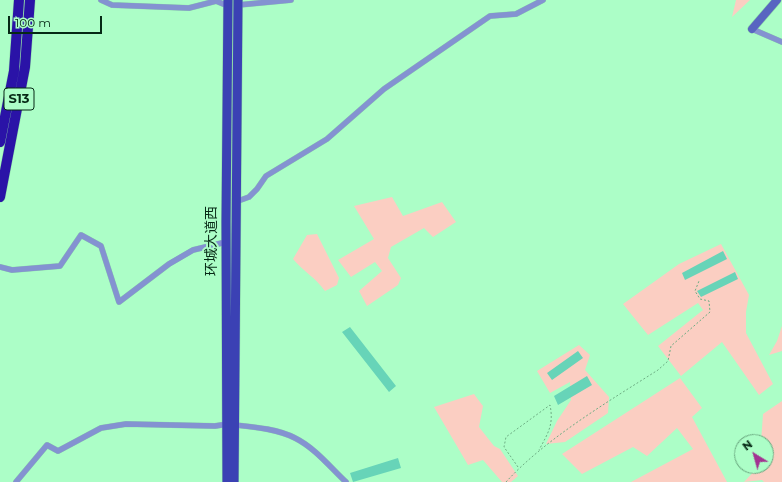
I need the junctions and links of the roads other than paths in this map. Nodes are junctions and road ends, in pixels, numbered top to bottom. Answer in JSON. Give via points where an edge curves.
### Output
{"nodes":[{"id":1,"x":19,"y":0,"type":"edge"},
{"id":2,"x":30,"y":0,"type":"edge"},
{"id":3,"x":101,"y":0,"type":"edge"},
{"id":4,"x":291,"y":0,"type":"edge"},
{"id":5,"x":543,"y":0,"type":"edge"},
{"id":6,"x":773,"y":1,"type":"edge"},
{"id":7,"x":228,"y":3,"type":"edge"},
{"id":8,"x":238,"y":3,"type":"edge"},
{"id":9,"x":752,"y":29,"type":"joint"},
{"id":10,"x":782,"y":42,"type":"edge"},
{"id":11,"x":0,"y":142,"type":"edge"},
{"id":12,"x":0,"y":197,"type":"edge"},
{"id":13,"x":238,"y":201,"type":"junction"},
{"id":14,"x":226,"y":242,"type":"junction"},
{"id":15,"x":0,"y":267,"type":"edge"},
{"id":16,"x":231,"y":424,"type":"junction"},
{"id":17,"x":16,"y":482,"type":"edge"},
{"id":18,"x":227,"y":482,"type":"edge"},
{"id":19,"x":234,"y":482,"type":"edge"},
{"id":20,"x":346,"y":482,"type":"edge"}],
"edges":[{"from":1,"to":11,"type":"highway","number":"S13","via":[[14,72]]},
{"from":2,"to":12,"type":"highway","number":"S13","via":[[25,67]]},
{"from":3,"to":7,"type":"street","via":[[112,5],[189,8],[216,1]]},
{"from":4,"to":8,"type":"street"},
{"from":5,"to":13,"type":"street","via":[[516,14],[490,16],[384,89],[327,139],[266,176],[249,198]]},
{"from":6,"to":9,"type":"street"},
{"from":7,"to":14,"type":"main road","name":"环城大道西"},
{"from":8,"to":13,"type":"main road","name":"环城大道西"},
{"from":9,"to":10,"type":"street"},
{"from":13,"to":16,"type":"main road","name":"环城大道西"},
{"from":14,"to":15,"type":"street","via":[[193,250],[169,264],[119,302],[101,246],[81,235],[60,266],[12,270]]},
{"from":14,"to":16,"type":"main road","name":"环城大道西"},
{"from":16,"to":17,"type":"street","via":[[126,424],[101,428],[58,451],[47,445]]},
{"from":16,"to":18,"type":"main road","name":"环城大道西"},
{"from":16,"to":19,"type":"main road","name":"环城大道西"},
{"from":16,"to":20,"type":"street","via":[[295,438],[314,451]]}]}
